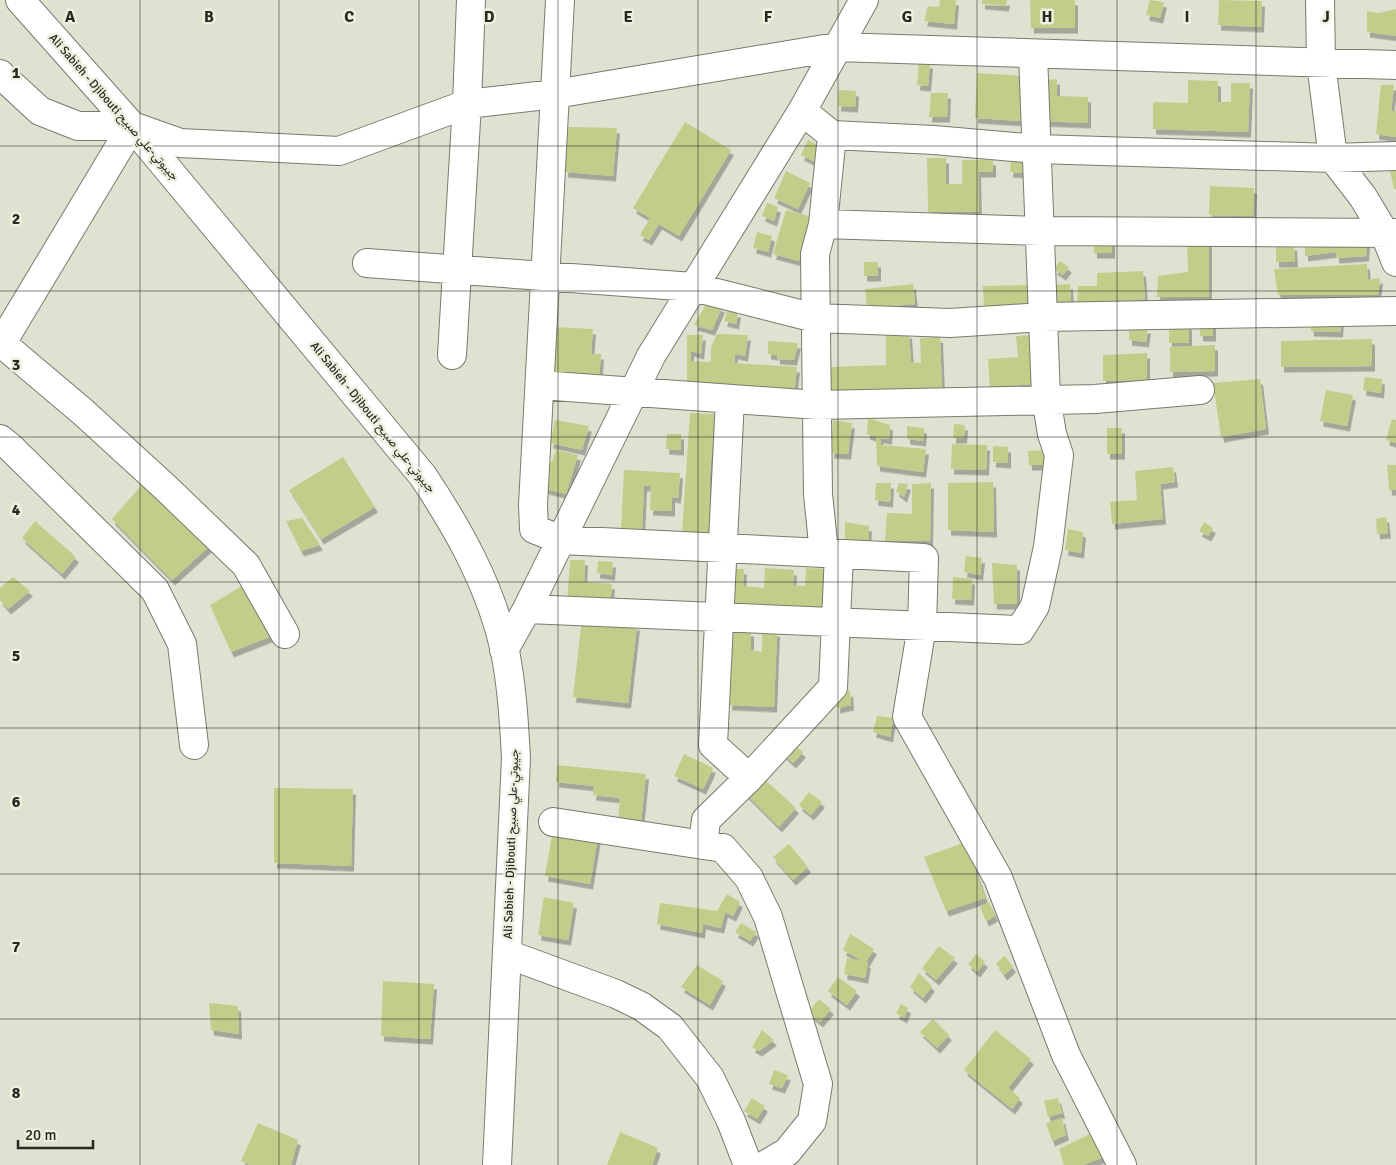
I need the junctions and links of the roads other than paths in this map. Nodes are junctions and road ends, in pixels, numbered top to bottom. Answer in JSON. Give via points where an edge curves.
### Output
{"nodes":[{"id":1,"x":20,"y":0,"type":"edge"},
{"id":2,"x":471,"y":0,"type":"edge"},
{"id":3,"x":560,"y":0,"type":"edge"},
{"id":4,"x":864,"y":0,"type":"edge"},
{"id":5,"x":1320,"y":0,"type":"edge"},
{"id":6,"x":836,"y":48,"type":"junction"},
{"id":7,"x":1033,"y":54,"type":"junction"},
{"id":8,"x":1321,"y":63,"type":"junction"},
{"id":9,"x":1396,"y":65,"type":"edge"},
{"id":10,"x":0,"y":74,"type":"edge"},
{"id":11,"x":555,"y":94,"type":"junction"},
{"id":12,"x":467,"y":104,"type":"junction"},
{"id":13,"x":802,"y":112,"type":"junction"},
{"id":14,"x":132,"y":126,"type":"junction"},
{"id":15,"x":832,"y":134,"type":"junction"},
{"id":16,"x":1037,"y":149,"type":"junction"},
{"id":17,"x":1396,"y":156,"type":"edge"},
{"id":18,"x":1333,"y":158,"type":"junction"},
{"id":19,"x":823,"y":224,"type":"junction"},
{"id":20,"x":1040,"y":231,"type":"junction"},
{"id":21,"x":1390,"y":232,"type":"edge"},
{"id":22,"x":1396,"y":262,"type":"edge"},
{"id":23,"x":367,"y":263,"type":"dead end"},
{"id":24,"x":457,"y":270,"type":"junction"},
{"id":25,"x":545,"y":276,"type":"junction"},
{"id":26,"x":693,"y":287,"type":"junction"},
{"id":27,"x":1396,"y":311,"type":"edge"},
{"id":28,"x":1043,"y":317,"type":"junction"},
{"id":29,"x":815,"y":318,"type":"junction"},
{"id":30,"x":1,"y":344,"type":"edge"},
{"id":31,"x":452,"y":355,"type":"dead end"},
{"id":32,"x":540,"y":385,"type":"junction"},
{"id":33,"x":1200,"y":390,"type":"dead end"},
{"id":34,"x":634,"y":392,"type":"junction"},
{"id":35,"x":730,"y":399,"type":"junction"},
{"id":36,"x":1047,"y":400,"type":"junction"},
{"id":37,"x":816,"y":405,"type":"junction"},
{"id":38,"x":0,"y":439,"type":"edge"},
{"id":39,"x":561,"y":540,"type":"junction"},
{"id":40,"x":723,"y":548,"type":"junction"},
{"id":41,"x":832,"y":554,"type":"junction"},
{"id":42,"x":527,"y":609,"type":"junction"},
{"id":43,"x":719,"y":618,"type":"junction"},
{"id":44,"x":836,"y":622,"type":"junction"},
{"id":45,"x":922,"y":626,"type":"junction"},
{"id":46,"x":285,"y":634,"type":"dead end"},
{"id":47,"x":504,"y":650,"type":"junction"},
{"id":48,"x":194,"y":745,"type":"dead end"},
{"id":49,"x":749,"y":778,"type":"junction"},
{"id":50,"x":553,"y":822,"type":"dead end"},
{"id":51,"x":702,"y":845,"type":"junction"},
{"id":52,"x":507,"y":954,"type":"junction"},
{"id":53,"x":497,"y":1165,"type":"edge"},
{"id":54,"x":748,"y":1165,"type":"edge"},
{"id":55,"x":765,"y":1165,"type":"edge"},
{"id":56,"x":1122,"y":1165,"type":"edge"}],
"edges":[{"from":1,"to":14,"type":"street","name":"Ali Sabieh - Djibouti جيبوتي-علي صبيح"},
{"from":2,"to":12,"type":"street"},
{"from":3,"to":11,"type":"street"},
{"from":4,"to":6,"type":"street"},
{"from":5,"to":8,"type":"street"},
{"from":6,"to":7,"type":"street"},
{"from":6,"to":11,"type":"street"},
{"from":6,"to":13,"type":"street"},
{"from":7,"to":8,"type":"street"},
{"from":7,"to":16,"type":"street"},
{"from":8,"to":9,"type":"street"},
{"from":8,"to":18,"type":"street"},
{"from":10,"to":14,"type":"street","via":[[40,111],[70,123],[78,126]]},
{"from":11,"to":12,"type":"street"},
{"from":11,"to":25,"type":"street"},
{"from":12,"to":14,"type":"street","via":[[339,150],[180,144]]},
{"from":12,"to":24,"type":"street"},
{"from":13,"to":15,"type":"street"},
{"from":13,"to":26,"type":"street"},
{"from":14,"to":30,"type":"street"},
{"from":14,"to":47,"type":"street","name":"Ali Sabieh - Djibouti جيبوتي-علي صبيح","via":[[423,476],[473,559],[491,603]]},
{"from":15,"to":16,"type":"street"},
{"from":15,"to":19,"type":"street"},
{"from":16,"to":18,"type":"street"},
{"from":16,"to":20,"type":"street"},
{"from":17,"to":18,"type":"street"},
{"from":18,"to":21,"type":"street"},
{"from":19,"to":20,"type":"street"},
{"from":19,"to":29,"type":"street","via":[[815,254]]},
{"from":20,"to":21,"type":"street"},
{"from":20,"to":28,"type":"street"},
{"from":21,"to":22,"type":"street"},
{"from":23,"to":24,"type":"street"},
{"from":24,"to":25,"type":"street"},
{"from":24,"to":31,"type":"street"},
{"from":25,"to":26,"type":"street"},
{"from":25,"to":32,"type":"street"},
{"from":26,"to":29,"type":"street"},
{"from":26,"to":34,"type":"street","via":[[651,356]]},
{"from":27,"to":28,"type":"street"},
{"from":28,"to":29,"type":"street","via":[[950,323]]},
{"from":28,"to":36,"type":"street"},
{"from":29,"to":37,"type":"street"},
{"from":30,"to":46,"type":"street","via":[[83,412],[246,565]]},
{"from":32,"to":34,"type":"street"},
{"from":32,"to":39,"type":"street","via":[[534,529]]},
{"from":33,"to":36,"type":"street","via":[[1095,400]]},
{"from":34,"to":35,"type":"street"},
{"from":34,"to":39,"type":"street"},
{"from":35,"to":37,"type":"street"},
{"from":35,"to":40,"type":"street"},
{"from":36,"to":37,"type":"street"},
{"from":36,"to":45,"type":"street","via":[[1052,434],[1060,455],[1048,547],[1036,606],[1020,630]]},
{"from":37,"to":41,"type":"street","via":[[818,494]]},
{"from":38,"to":48,"type":"street","via":[[155,590],[182,644]]},
{"from":39,"to":40,"type":"street"},
{"from":39,"to":42,"type":"street"},
{"from":40,"to":41,"type":"street"},
{"from":40,"to":43,"type":"street"},
{"from":41,"to":44,"type":"street"},
{"from":41,"to":45,"type":"street","via":[[924,558]]},
{"from":42,"to":43,"type":"street"},
{"from":42,"to":47,"type":"street"},
{"from":43,"to":44,"type":"street"},
{"from":43,"to":49,"type":"street","via":[[713,745]]},
{"from":44,"to":45,"type":"street"},
{"from":44,"to":49,"type":"street","via":[[833,688]]},
{"from":45,"to":56,"type":"street","via":[[906,716],[998,878],[1066,1055]]},
{"from":47,"to":52,"type":"street","name":"Ali Sabieh - Djibouti جيبوتي-علي صبيح","via":[[513,704],[516,758]]},
{"from":49,"to":51,"type":"street","via":[[706,820]]},
{"from":50,"to":51,"type":"street"},
{"from":51,"to":55,"type":"street","via":[[723,848],[749,878],[768,917],[818,1084],[812,1121],[788,1152]]},
{"from":52,"to":53,"type":"street","name":"Ali Sabieh - Djibouti جيبوتي-علي صبيح"},
{"from":52,"to":54,"type":"street","via":[[624,998],[670,1027],[710,1078]]}]}
